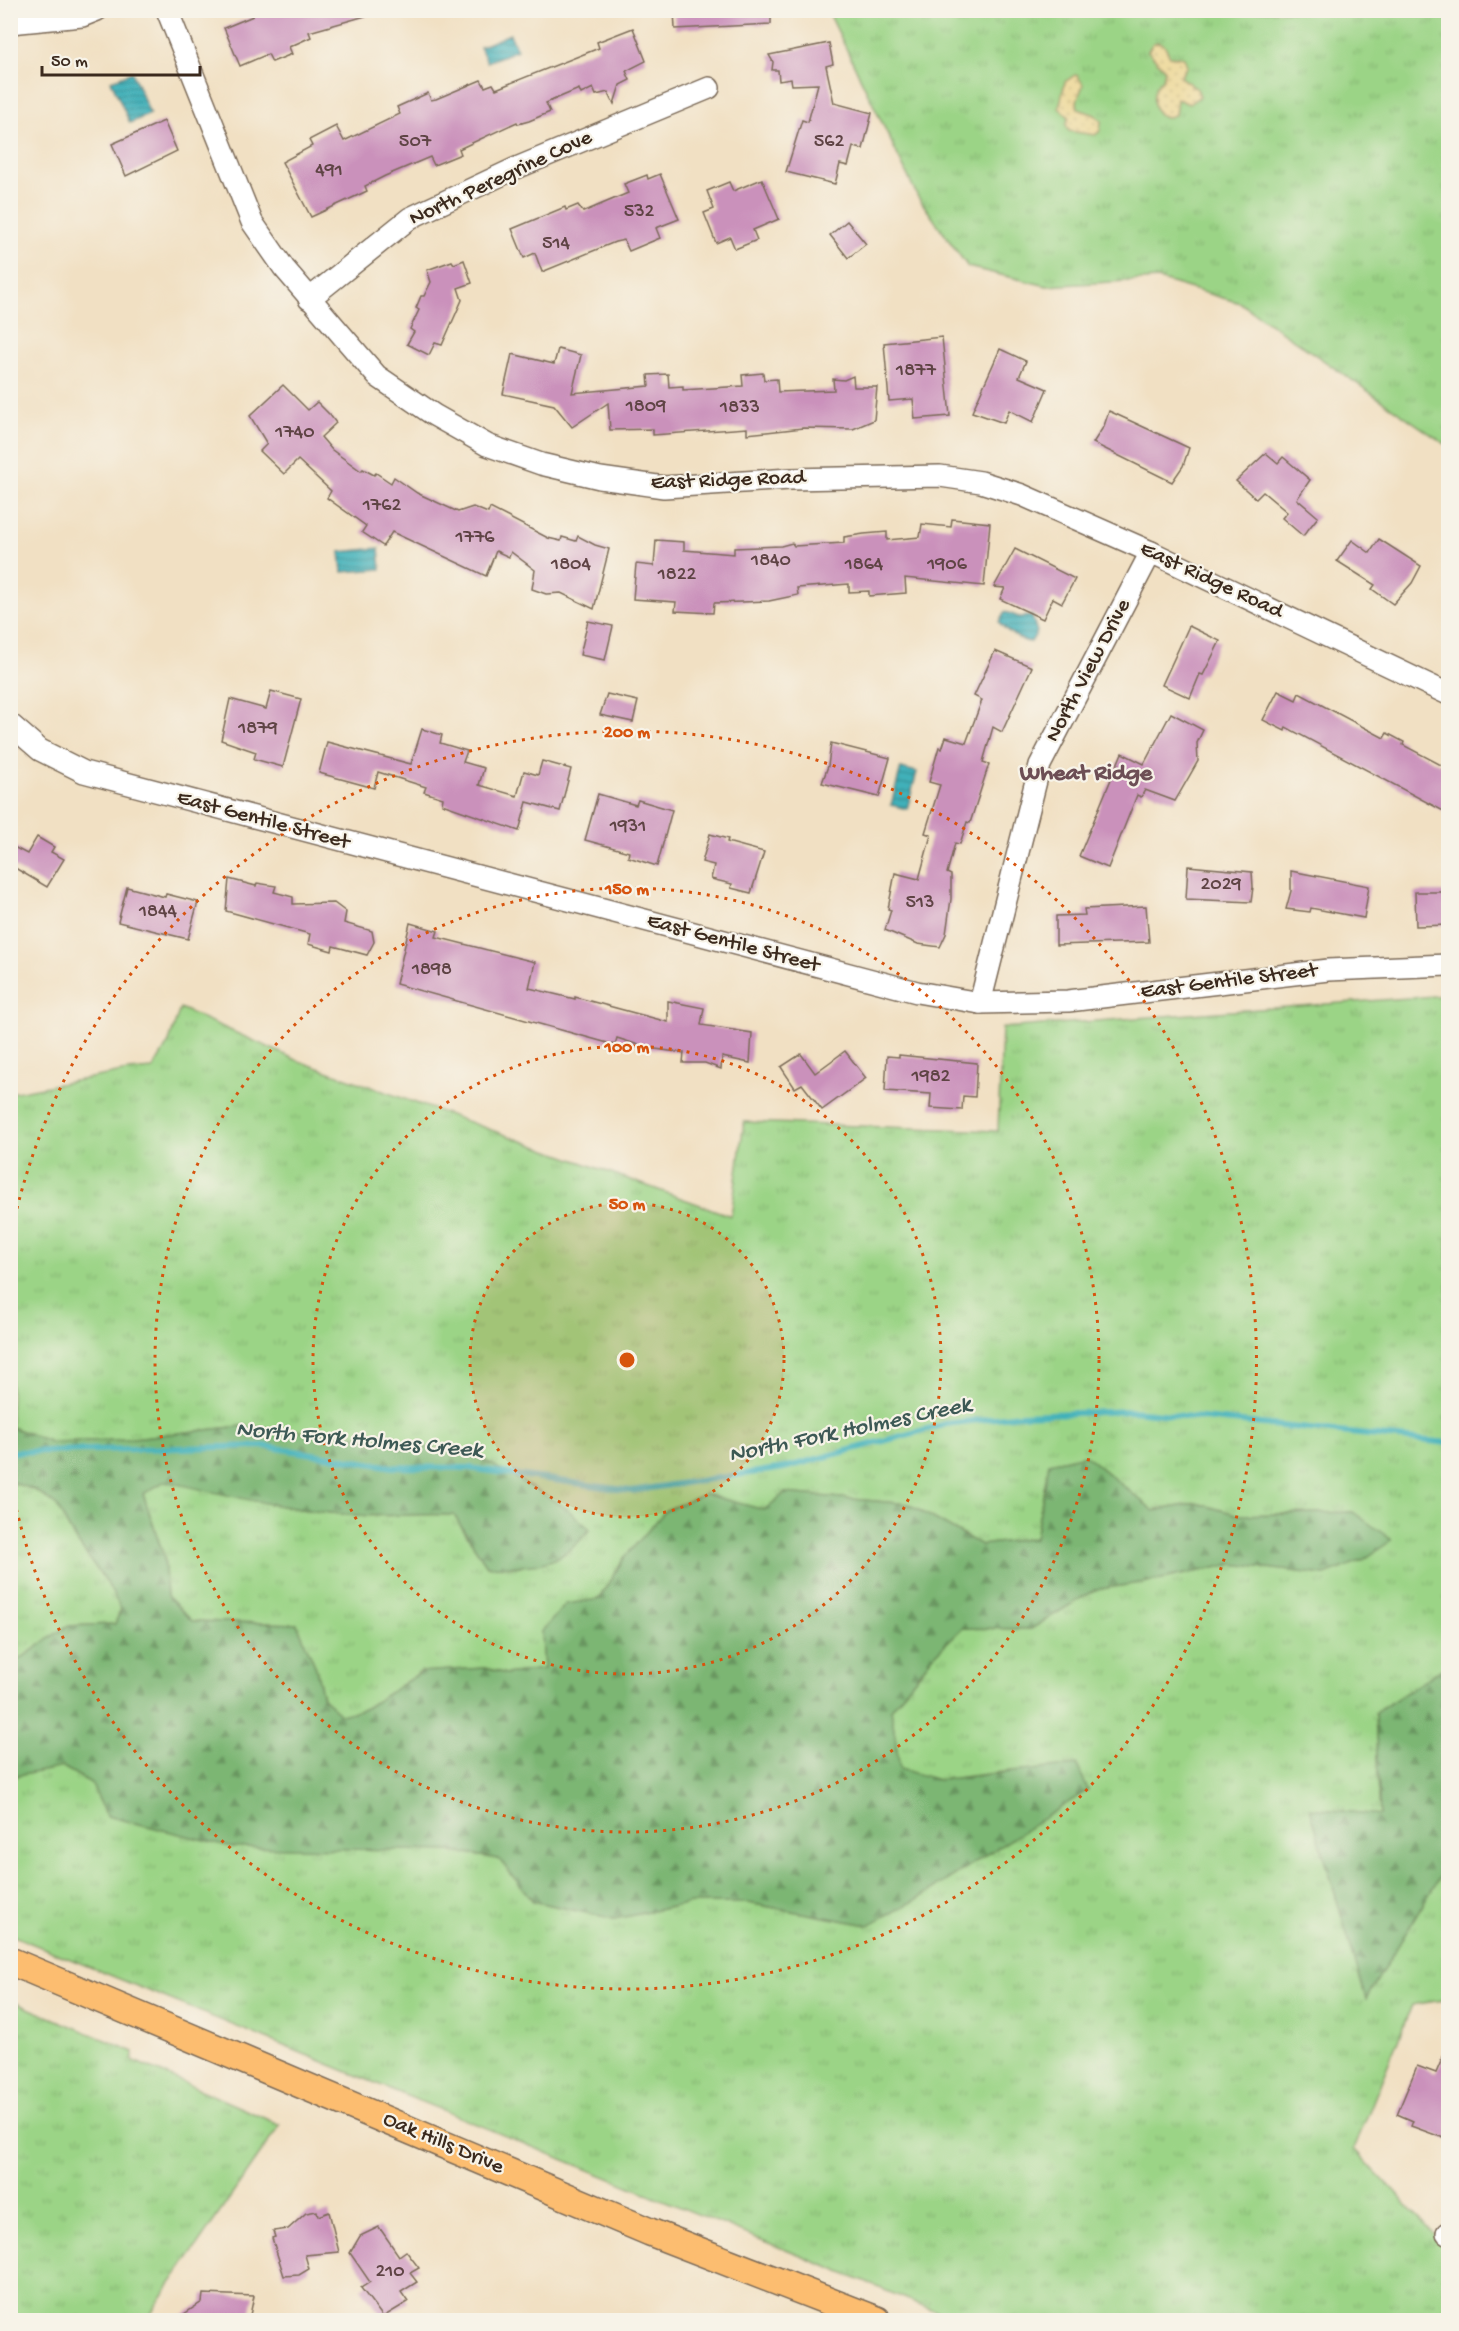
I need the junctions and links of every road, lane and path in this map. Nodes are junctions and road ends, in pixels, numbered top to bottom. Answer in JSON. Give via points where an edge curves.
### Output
{"nodes":[{"id":1,"x":97,"y":10,"type":"edge"},
{"id":2,"x":167,"y":10,"type":"edge"},
{"id":3,"x":10,"y":23,"type":"edge"},
{"id":4,"x":709,"y":87,"type":"dead end"},
{"id":5,"x":309,"y":298,"type":"junction"},
{"id":6,"x":1151,"y":552,"type":"junction"},
{"id":7,"x":1449,"y":694,"type":"edge"},
{"id":8,"x":10,"y":724,"type":"edge"},
{"id":9,"x":1449,"y":965,"type":"edge"},
{"id":10,"x":980,"y":1003,"type":"junction"},
{"id":11,"x":10,"y":1961,"type":"edge"},
{"id":12,"x":877,"y":2320,"type":"edge"}],
"edges":[{"from":1,"to":3,"type":"street","via":[[82,16]]},
{"from":2,"to":5,"type":"street","name":"East Ridge Road","via":[[252,222]]},
{"from":4,"to":5,"type":"street","name":"North Peregrine Cove","via":[[514,169],[410,218]]},
{"from":5,"to":6,"type":"street","name":"East Ridge Road","via":[[377,376],[487,445],[541,464],[664,487],[940,476],[981,482],[1022,495]]},
{"from":6,"to":7,"type":"street","name":"East Ridge Road"},
{"from":6,"to":10,"type":"street","name":"North View Drive","via":[[1040,765]]},
{"from":8,"to":10,"type":"street","name":"East Gentile Street","via":[[40,750],[84,772],[133,787],[917,992]]},
{"from":9,"to":10,"type":"street","name":"East Gentile Street","via":[[1328,970],[1068,1001]]},
{"from":11,"to":12,"type":"main road","name":"Oak Hills Drive","via":[[650,2232]]}]}
